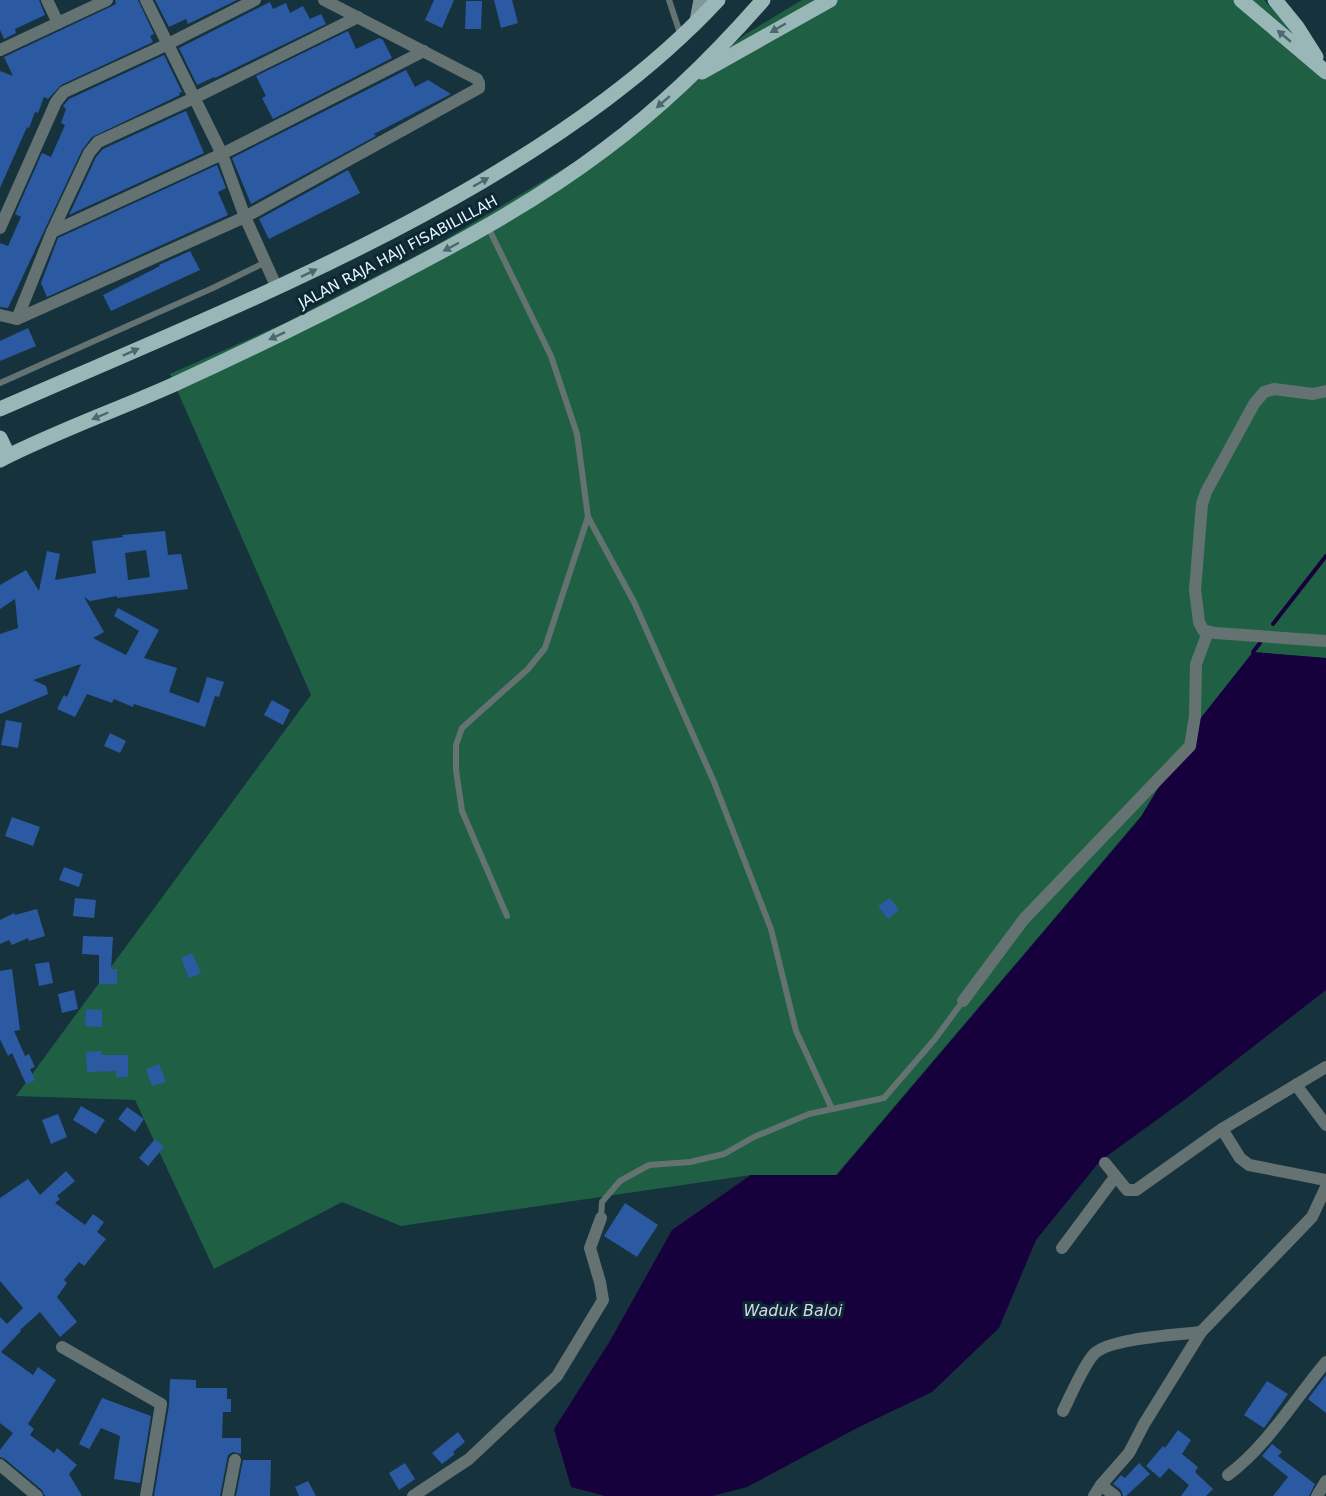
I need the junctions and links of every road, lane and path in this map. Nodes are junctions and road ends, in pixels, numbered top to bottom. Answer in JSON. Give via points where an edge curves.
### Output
{"nodes":[{"id":1,"x":47,"y":0,"type":"edge"},
{"id":2,"x":107,"y":0,"type":"edge"},
{"id":3,"x":146,"y":0,"type":"edge"},
{"id":4,"x":255,"y":0,"type":"edge"},
{"id":5,"x":324,"y":0,"type":"edge"},
{"id":6,"x":669,"y":0,"type":"edge"},
{"id":7,"x":701,"y":0,"type":"edge"},
{"id":8,"x":718,"y":0,"type":"edge"},
{"id":9,"x":763,"y":0,"type":"edge"},
{"id":10,"x":830,"y":0,"type":"edge"},
{"id":11,"x":1241,"y":0,"type":"edge"},
{"id":12,"x":1275,"y":0,"type":"edge"},
{"id":13,"x":358,"y":17,"type":"junction"},
{"id":14,"x":697,"y":21,"type":"junction"},
{"id":15,"x":58,"y":23,"type":"junction"},
{"id":16,"x":681,"y":37,"type":"junction"},
{"id":17,"x":166,"y":45,"type":"junction"},
{"id":18,"x":0,"y":50,"type":"edge"},
{"id":19,"x":424,"y":51,"type":"junction"},
{"id":20,"x":1324,"y":70,"type":"edge"},
{"id":21,"x":690,"y":78,"type":"junction"},
{"id":22,"x":194,"y":98,"type":"junction"},
{"id":23,"x":222,"y":154,"type":"junction"},
{"id":24,"x":245,"y":217,"type":"junction"},
{"id":25,"x":2,"y":220,"type":"edge"},
{"id":26,"x":488,"y":227,"type":"junction"},
{"id":27,"x":52,"y":232,"type":"junction"},
{"id":28,"x":266,"y":262,"type":"junction"},
{"id":29,"x":277,"y":288,"type":"junction"},
{"id":30,"x":0,"y":315,"type":"edge"},
{"id":31,"x":17,"y":319,"type":"junction"},
{"id":32,"x":0,"y":383,"type":"edge"},
{"id":33,"x":1326,"y":391,"type":"edge"},
{"id":34,"x":0,"y":409,"type":"edge"},
{"id":35,"x":0,"y":438,"type":"edge"},
{"id":36,"x":4,"y":458,"type":"edge"},
{"id":37,"x":588,"y":517,"type":"junction"},
{"id":38,"x":1208,"y":632,"type":"junction"},
{"id":39,"x":1326,"y":641,"type":"edge"},
{"id":40,"x":507,"y":916,"type":"dead end"},
{"id":41,"x":963,"y":1001,"type":"joint"},
{"id":42,"x":1326,"y":1067,"type":"edge"},
{"id":43,"x":1296,"y":1085,"type":"junction"},
{"id":44,"x":832,"y":1109,"type":"junction"},
{"id":45,"x":1326,"y":1125,"type":"edge"},
{"id":46,"x":1222,"y":1129,"type":"junction"},
{"id":47,"x":1105,"y":1163,"type":"dead end"},
{"id":48,"x":1115,"y":1177,"type":"junction"},
{"id":49,"x":1326,"y":1180,"type":"edge"},
{"id":50,"x":1326,"y":1187,"type":"edge"},
{"id":51,"x":601,"y":1218,"type":"joint"},
{"id":52,"x":1062,"y":1248,"type":"dead end"},
{"id":53,"x":1201,"y":1332,"type":"junction"},
{"id":54,"x":62,"y":1347,"type":"dead end"},
{"id":55,"x":1326,"y":1362,"type":"edge"},
{"id":56,"x":1063,"y":1411,"type":"dead end"},
{"id":57,"x":235,"y":1460,"type":"dead end"},
{"id":58,"x":0,"y":1465,"type":"edge"},
{"id":59,"x":1228,"y":1475,"type":"dead end"},
{"id":60,"x":1326,"y":1481,"type":"edge"},
{"id":61,"x":1097,"y":1490,"type":"edge"},
{"id":62,"x":37,"y":1496,"type":"edge"},
{"id":63,"x":146,"y":1496,"type":"edge"},
{"id":64,"x":228,"y":1496,"type":"edge"},
{"id":65,"x":413,"y":1496,"type":"edge"},
{"id":66,"x":1115,"y":1496,"type":"edge"},
{"id":67,"x":1317,"y":1496,"type":"edge"}],
"edges":[{"from":1,"to":15,"type":"street"},
{"from":2,"to":15,"type":"street"},
{"from":3,"to":17,"type":"street"},
{"from":4,"to":17,"type":"street"},
{"from":5,"to":13,"type":"street"},
{"from":6,"to":16,"type":"lane"},
{"from":7,"to":14,"type":"street"},
{"from":8,"to":14,"type":"main road","name":"JALAN RAJA HAJI FISABILILLAH"},
{"from":9,"to":21,"type":"main road","name":"JALAN RAJA HAJI FISABILILLAH"},
{"from":10,"to":21,"type":"main road","one_way":true},
{"from":20,"to":11,"type":"main road","one_way":true},
{"from":12,"to":20,"type":"main road"},
{"from":13,"to":19,"type":"street"},
{"from":13,"to":22,"type":"street"},
{"from":14,"to":16,"type":"main road","name":"JALAN RAJA HAJI FISABILILLAH"},
{"from":15,"to":18,"type":"street"},
{"from":29,"to":16,"type":"main road","name":"JALAN RAJA HAJI FISABILILLAH","one_way":true,"via":[[418,219],[511,164],[569,127]]},
{"from":17,"to":22,"type":"street"},
{"from":17,"to":25,"type":"street","via":[[64,92]]},
{"from":19,"to":23,"type":"street"},
{"from":19,"to":24,"type":"street","via":[[477,79],[479,88]]},
{"from":21,"to":26,"type":"main road","name":"JALAN RAJA HAJI FISABILILLAH","one_way":true,"via":[[607,148]]},
{"from":22,"to":23,"type":"street"},
{"from":22,"to":27,"type":"street","via":[[98,142],[89,153]]},
{"from":23,"to":24,"type":"street"},
{"from":23,"to":27,"type":"street"},
{"from":24,"to":28,"type":"street"},
{"from":24,"to":31,"type":"street"},
{"from":26,"to":36,"type":"main road","name":"JALAN RAJA HAJI FISABILILLAH","one_way":true,"via":[[273,338]]},
{"from":26,"to":37,"type":"lane","via":[[551,356],[577,434]]},
{"from":27,"to":31,"type":"street"},
{"from":28,"to":29,"type":"street"},
{"from":28,"to":32,"type":"lane"},
{"from":34,"to":29,"type":"main road","name":"JALAN RAJA HAJI FISABILILLAH","one_way":true},
{"from":30,"to":31,"type":"street"},
{"from":33,"to":38,"type":"street","via":[[1264,392],[1206,492],[1195,591],[1201,627]]},
{"from":35,"to":36,"type":"main road"},
{"from":37,"to":40,"type":"lane","via":[[545,648],[528,669],[462,728],[456,745],[462,811]]},
{"from":37,"to":44,"type":"lane","via":[[634,602],[714,782],[771,929],[796,1031]]},
{"from":38,"to":39,"type":"street"},
{"from":38,"to":41,"type":"street","via":[[1196,664],[1190,746],[1024,919]]},
{"from":41,"to":44,"type":"lane","via":[[884,1098]]},
{"from":42,"to":43,"type":"street"},
{"from":43,"to":45,"type":"street"},
{"from":43,"to":46,"type":"street"},
{"from":44,"to":51,"type":"lane","via":[[754,1137],[724,1154],[649,1165],[620,1181],[602,1202]]},
{"from":46,"to":48,"type":"street","via":[[1136,1190],[1128,1190]]},
{"from":46,"to":49,"type":"street","via":[[1249,1165]]},
{"from":47,"to":48,"type":"street"},
{"from":48,"to":52,"type":"street"},
{"from":50,"to":53,"type":"street","via":[[1312,1217]]},
{"from":51,"to":65,"type":"street","via":[[590,1248],[603,1300],[557,1376],[469,1459]]},
{"from":53,"to":56,"type":"street","via":[[1101,1348],[1091,1358]]},
{"from":53,"to":61,"type":"street","via":[[1129,1453]]},
{"from":54,"to":63,"type":"street","via":[[161,1404]]},
{"from":55,"to":59,"type":"street","via":[[1278,1424],[1244,1463]]},
{"from":57,"to":64,"type":"street"},
{"from":58,"to":62,"type":"street"},
{"from":60,"to":67,"type":"street"},
{"from":61,"to":66,"type":"street"}]}
